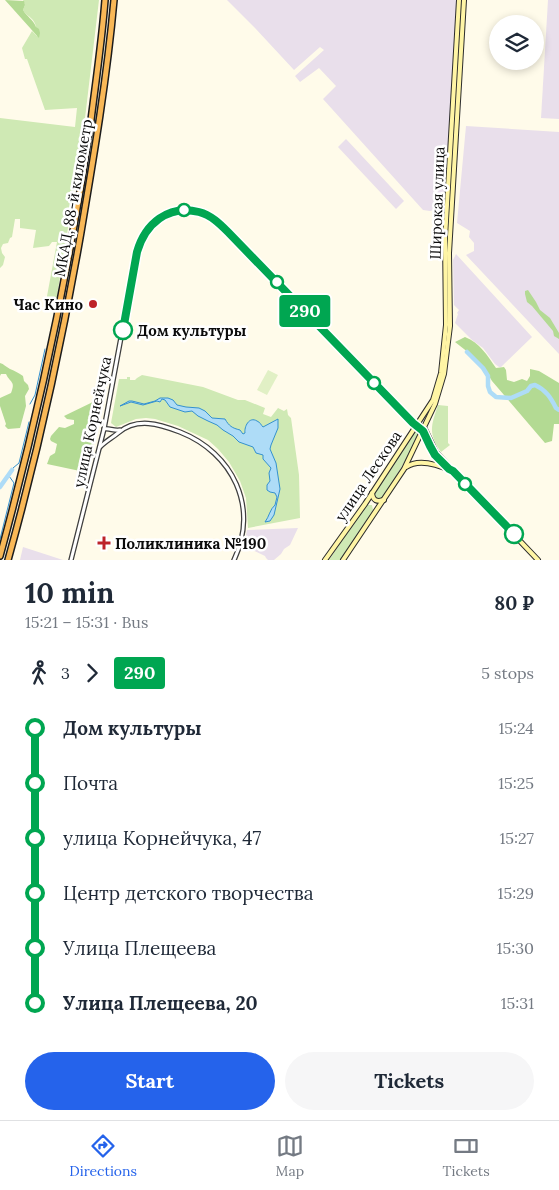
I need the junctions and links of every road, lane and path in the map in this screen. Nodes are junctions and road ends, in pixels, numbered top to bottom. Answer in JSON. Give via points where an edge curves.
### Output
{"nodes":[{"id":1,"x":106,"y":0,"type":"edge"},
{"id":2,"x":114,"y":0,"type":"edge"},
{"id":3,"x":459,"y":0,"type":"edge"},
{"id":4,"x":464,"y":0,"type":"edge"},
{"id":5,"x":454,"y":135,"type":"junction"},
{"id":6,"x":449,"y":205,"type":"junction"},
{"id":7,"x":435,"y":404,"type":"joint"},
{"id":8,"x":429,"y":405,"type":"joint"},
{"id":9,"x":106,"y":421,"type":"junction"},
{"id":10,"x":415,"y":424,"type":"junction"},
{"id":11,"x":424,"y":428,"type":"junction"},
{"id":12,"x":104,"y":429,"type":"junction"},
{"id":13,"x":121,"y":430,"type":"junction"},
{"id":14,"x":116,"y":431,"type":"junction"},
{"id":15,"x":103,"y":435,"type":"junction"},
{"id":16,"x":108,"y":440,"type":"junction"},
{"id":17,"x":100,"y":448,"type":"junction"},
{"id":18,"x":438,"y":455,"type":"junction"},
{"id":19,"x":433,"y":464,"type":"junction"},
{"id":20,"x":404,"y":469,"type":"junction"},
{"id":21,"x":453,"y":471,"type":"junction"},
{"id":22,"x":372,"y":493,"type":"junction"},
{"id":23,"x":384,"y":500,"type":"junction"},
{"id":24,"x":0,"y":556,"type":"edge"},
{"id":25,"x":8,"y":560,"type":"edge"},
{"id":26,"x":71,"y":560,"type":"edge"},
{"id":27,"x":234,"y":560,"type":"edge"},
{"id":28,"x":325,"y":560,"type":"edge"},
{"id":29,"x":344,"y":560,"type":"edge"},
{"id":30,"x":538,"y":560,"type":"edge"}],
"edges":[{"from":1,"to":24,"type":"highway","name":"МКАД, 88-й километр","via":[[77,216],[46,373]]},
{"from":2,"to":25,"type":"highway","name":"МКАД, 88-й километр","via":[[100,120],[76,264],[39,443]]},
{"from":3,"to":5,"type":"main road","name":"Широкая улица"},
{"from":4,"to":5,"type":"main road","name":"Широкая улица"},
{"from":5,"to":6,"type":"main road","name":"Широкая улица"},
{"from":6,"to":7,"type":"main road","name":"Широкая улица","via":[[450,326],[444,374]]},
{"from":6,"to":8,"type":"main road","name":"Широкая улица","via":[[446,325],[441,374]]},
{"from":7,"to":11,"type":"main road","name":"улица Лескова"},
{"from":8,"to":10,"type":"main road","name":"улица Лескова"},
{"from":9,"to":10,"type":"street","name":"улица Корнейчука","via":[[140,242],[154,222],[180,210],[199,212],[218,223]]},
{"from":9,"to":12,"type":"street","name":"улица Корнейчука"},
{"from":9,"to":14,"type":"street"},
{"from":10,"to":11,"type":"main road"},
{"from":10,"to":22,"type":"main road","name":"улица Лескова"},
{"from":11,"to":18,"type":"main road"},
{"from":11,"to":20,"type":"main road","name":"улица Лескова"},
{"from":12,"to":14,"type":"street"},
{"from":12,"to":15,"type":"street","name":"улица Корнейчука"},
{"from":13,"to":14,"type":"street"},
{"from":13,"to":16,"type":"street"},
{"from":13,"to":27,"type":"street","via":[[139,423],[159,424],[199,440],[223,462],[236,483],[243,504],[243,534]]},
{"from":15,"to":16,"type":"street"},
{"from":15,"to":17,"type":"street","name":"улица Корнейчука"},
{"from":16,"to":17,"type":"street"},
{"from":17,"to":26,"type":"street","name":"улица Корнейчука"},
{"from":18,"to":19,"type":"main road","via":[[438,461]]},
{"from":18,"to":21,"type":"main road"},
{"from":19,"to":20,"type":"main road","via":[[420,463]]},
{"from":19,"to":21,"type":"main road"},
{"from":20,"to":23,"type":"main road","name":"улица Лескова"},
{"from":21,"to":30,"type":"main road"},
{"from":22,"to":23,"type":"main road","via":[[375,500]]},
{"from":22,"to":28,"type":"main road","name":"улица Лескова"},
{"from":23,"to":29,"type":"main road","name":"улица Лескова"}]}
